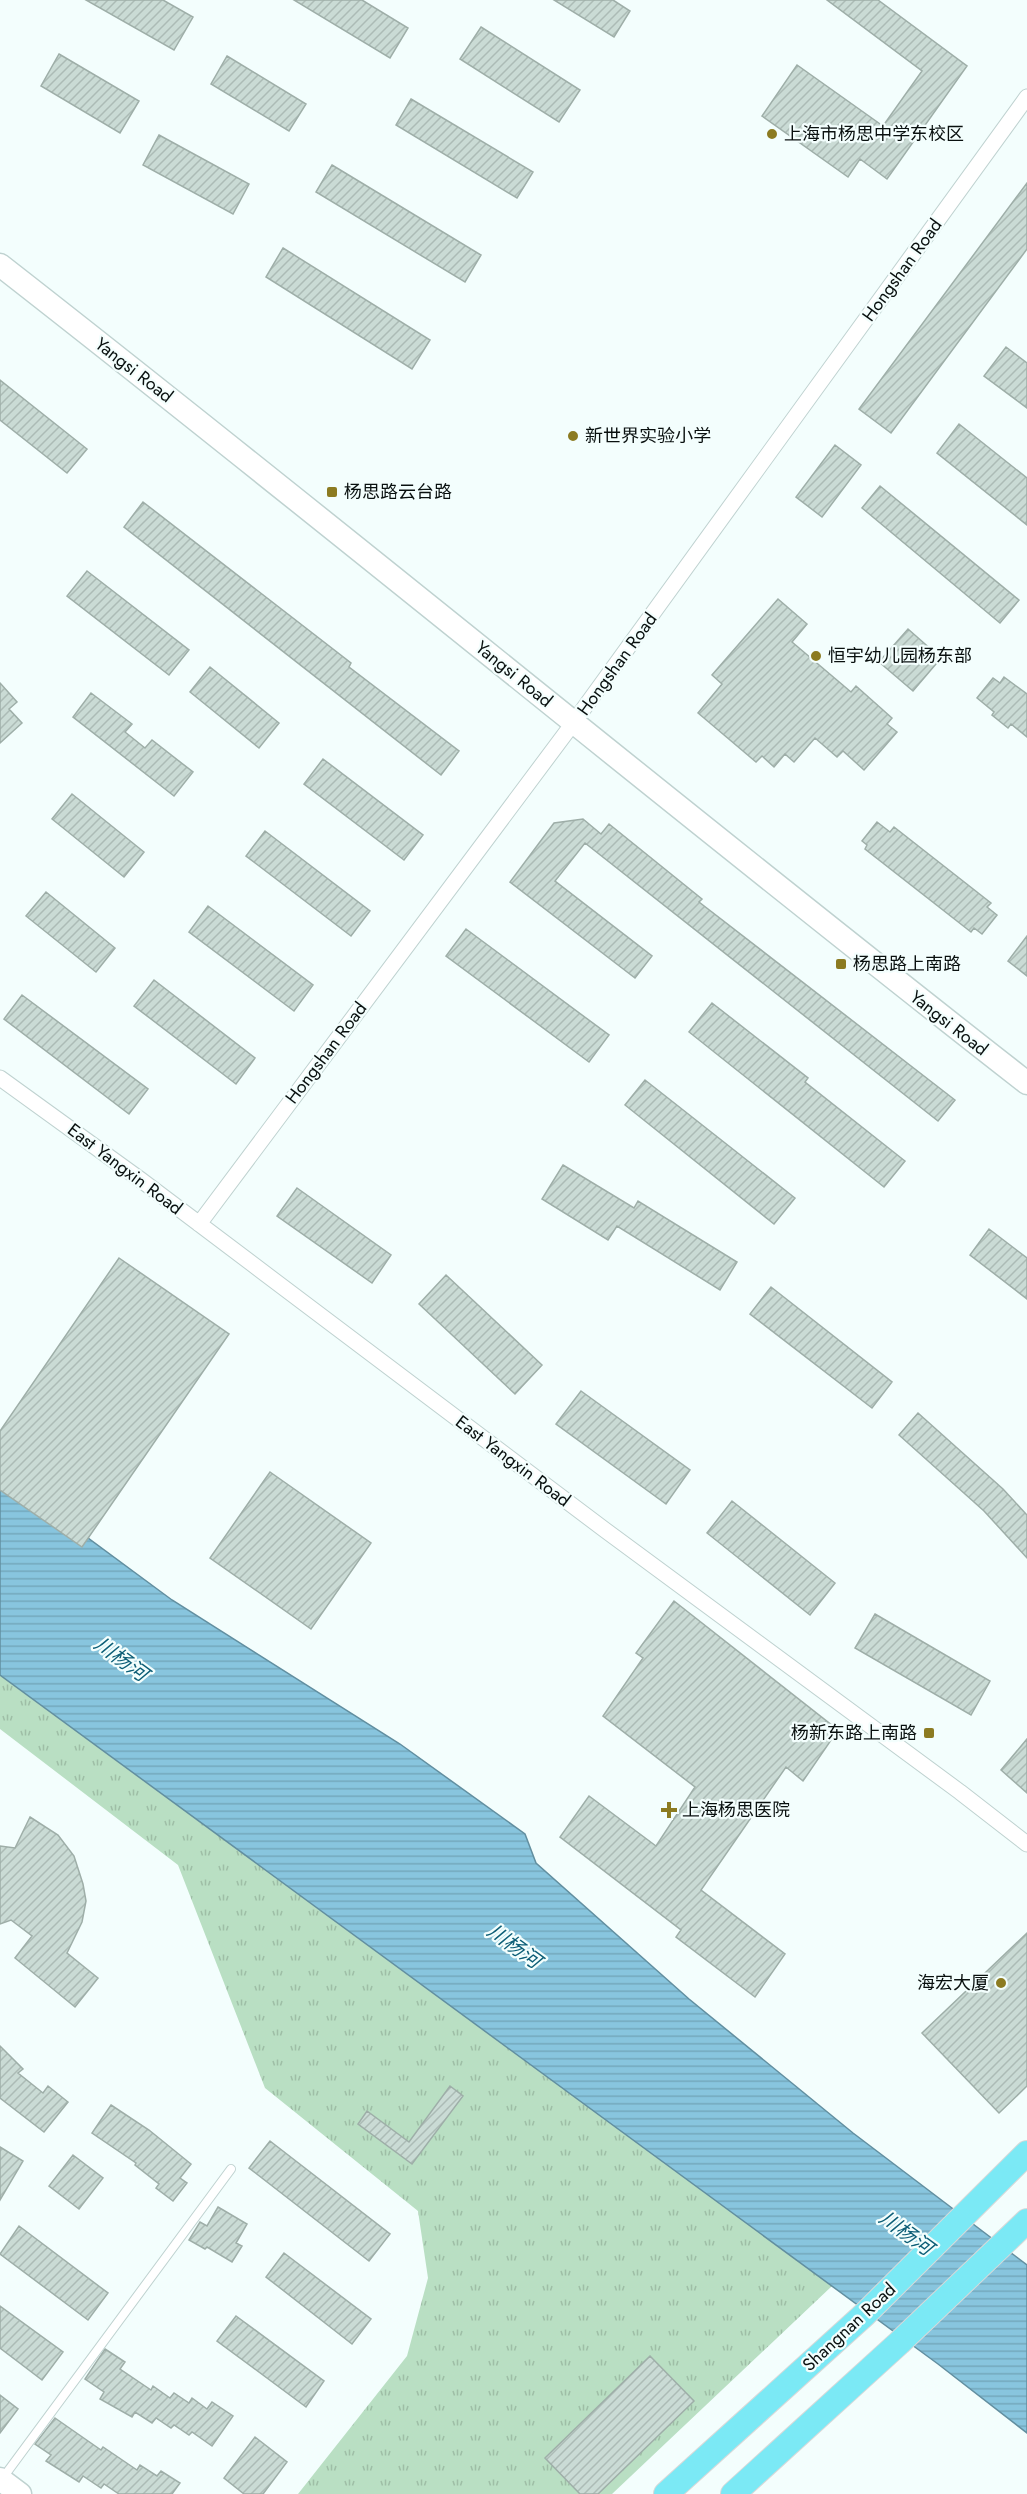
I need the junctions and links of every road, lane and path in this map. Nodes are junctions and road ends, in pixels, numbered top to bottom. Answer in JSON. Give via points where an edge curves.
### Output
{"nodes":[{"id":1,"x":1027,"y":97,"type":"edge"},
{"id":2,"x":0,"y":265,"type":"edge"},
{"id":3,"x":574,"y":722,"type":"junction"},
{"id":4,"x":0,"y":1078,"type":"edge"},
{"id":5,"x":1027,"y":1083,"type":"edge"},
{"id":6,"x":199,"y":1224,"type":"junction"},
{"id":7,"x":1027,"y":1844,"type":"edge"},
{"id":8,"x":1027,"y":2153,"type":"edge"},
{"id":9,"x":231,"y":2169,"type":"dead end"},
{"id":10,"x":1024,"y":2224,"type":"edge"},
{"id":11,"x":1,"y":2480,"type":"edge"},
{"id":12,"x":20,"y":2494,"type":"edge"},
{"id":13,"x":666,"y":2494,"type":"edge"},
{"id":14,"x":733,"y":2494,"type":"edge"}],
"edges":[{"from":1,"to":3,"type":"street","name":"Hongshan Road"},
{"from":2,"to":3,"type":"street","name":"Yangsi Road"},
{"from":3,"to":5,"type":"street","name":"Yangsi Road"},
{"from":3,"to":6,"type":"street","name":"Hongshan Road"},
{"from":4,"to":6,"type":"street","name":"East Yangxin Road"},
{"from":6,"to":7,"type":"street","name":"East Yangxin Road"},
{"from":8,"to":13,"type":"main road","name":"Shangnan Road","via":[[865,2314]]},
{"from":9,"to":11,"type":"lane"},
{"from":10,"to":14,"type":"main road"},
{"from":11,"to":12,"type":"street"}]}
